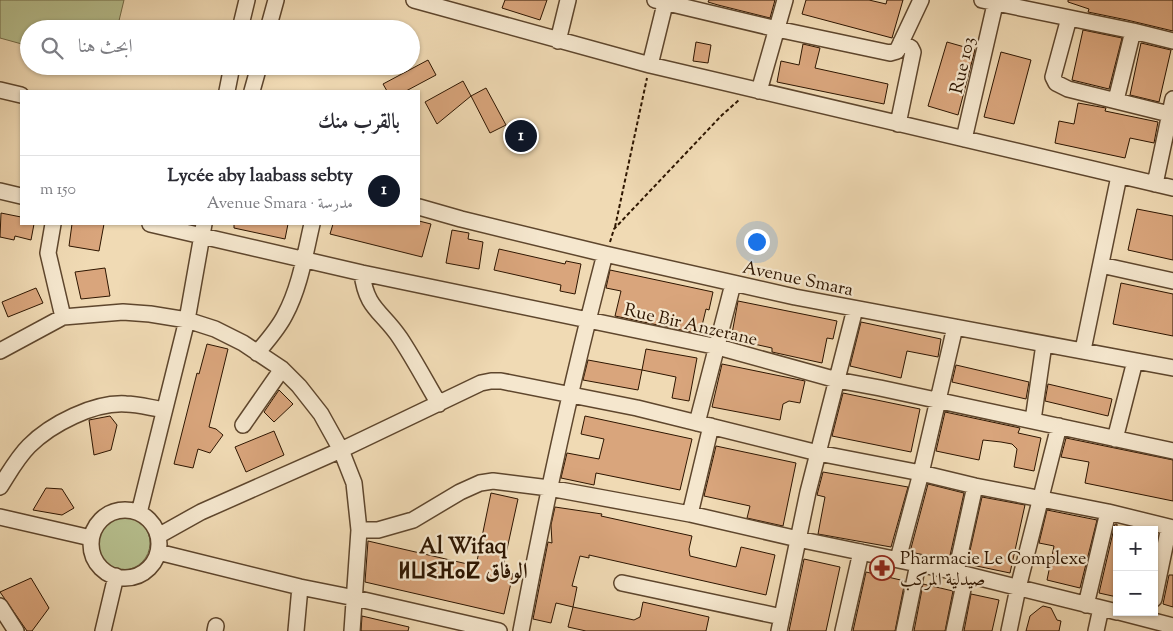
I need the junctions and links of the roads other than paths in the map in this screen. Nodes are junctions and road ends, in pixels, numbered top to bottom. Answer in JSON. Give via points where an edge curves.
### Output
{"nodes":[{"id":1,"x":247,"y":0,"type":"edge"},
{"id":2,"x":276,"y":0,"type":"edge"},
{"id":3,"x":414,"y":0,"type":"edge"},
{"id":4,"x":568,"y":0,"type":"edge"},
{"id":5,"x":785,"y":0,"type":"edge"},
{"id":6,"x":921,"y":0,"type":"edge"},
{"id":7,"x":662,"y":1,"type":"edge"},
{"id":8,"x":991,"y":1,"type":"edge"},
{"id":9,"x":469,"y":7,"type":"edge"},
{"id":10,"x":1050,"y":7,"type":"edge"},
{"id":11,"x":1068,"y":18,"type":"junction"},
{"id":12,"x":242,"y":20,"type":"edge"},
{"id":13,"x":270,"y":20,"type":"edge"},
{"id":14,"x":777,"y":29,"type":"junction"},
{"id":15,"x":1133,"y":31,"type":"junction"},
{"id":16,"x":558,"y":41,"type":"junction"},
{"id":17,"x":1173,"y":41,"type":"edge"},
{"id":18,"x":901,"y":42,"type":"junction"},
{"id":19,"x":650,"y":66,"type":"junction"},
{"id":20,"x":230,"y":75,"type":"edge"},
{"id":21,"x":256,"y":75,"type":"edge"},
{"id":22,"x":0,"y":90,"type":"edge"},
{"id":23,"x":227,"y":90,"type":"edge"},
{"id":24,"x":252,"y":90,"type":"edge"},
{"id":25,"x":759,"y":91,"type":"junction"},
{"id":26,"x":20,"y":95,"type":"edge"},
{"id":27,"x":1116,"y":100,"type":"junction"},
{"id":28,"x":1172,"y":109,"type":"edge"},
{"id":29,"x":898,"y":124,"type":"junction"},
{"id":30,"x":964,"y":139,"type":"junction"},
{"id":31,"x":1119,"y":176,"type":"junction"},
{"id":32,"x":1155,"y":184,"type":"junction"},
{"id":33,"x":1173,"y":188,"type":"edge"},
{"id":34,"x":0,"y":191,"type":"edge"},
{"id":35,"x":20,"y":196,"type":"edge"},
{"id":36,"x":420,"y":207,"type":"edge"},
{"id":37,"x":53,"y":225,"type":"edge"},
{"id":38,"x":160,"y":225,"type":"edge"},
{"id":39,"x":312,"y":225,"type":"edge"},
{"id":40,"x":202,"y":229,"type":"edge"},
{"id":41,"x":605,"y":254,"type":"junction"},
{"id":42,"x":304,"y":259,"type":"junction"},
{"id":43,"x":1101,"y":265,"type":"junction"},
{"id":44,"x":362,"y":273,"type":"junction"},
{"id":45,"x":1173,"y":281,"type":"edge"},
{"id":46,"x":733,"y":284,"type":"junction"},
{"id":47,"x":855,"y":309,"type":"junction"},
{"id":48,"x":63,"y":317,"type":"junction"},
{"id":49,"x":187,"y":320,"type":"junction"},
{"id":50,"x":588,"y":320,"type":"junction"},
{"id":51,"x":955,"y":327,"type":"junction"},
{"id":52,"x":1044,"y":344,"type":"junction"},
{"id":53,"x":718,"y":347,"type":"junction"},
{"id":54,"x":1083,"y":350,"type":"junction"},
{"id":55,"x":0,"y":352,"type":"edge"},
{"id":56,"x":257,"y":353,"type":"junction"},
{"id":57,"x":1135,"y":361,"type":"junction"},
{"id":58,"x":1173,"y":368,"type":"edge"},
{"id":59,"x":282,"y":369,"type":"junction"},
{"id":60,"x":837,"y":380,"type":"junction"},
{"id":61,"x":571,"y":394,"type":"junction"},
{"id":62,"x":938,"y":400,"type":"junction"},
{"id":63,"x":439,"y":404,"type":"junction"},
{"id":64,"x":164,"y":410,"type":"junction"},
{"id":65,"x":1032,"y":420,"type":"junction"},
{"id":66,"x":243,"y":425,"type":"dead end"},
{"id":67,"x":704,"y":425,"type":"junction"},
{"id":68,"x":1059,"y":426,"type":"junction"},
{"id":69,"x":1115,"y":439,"type":"junction"},
{"id":70,"x":341,"y":450,"type":"junction"},
{"id":71,"x":1173,"y":451,"type":"edge"},
{"id":72,"x":818,"y":453,"type":"junction"},
{"id":73,"x":921,"y":473,"type":"junction"},
{"id":74,"x":975,"y":486,"type":"junction"},
{"id":75,"x":0,"y":487,"type":"edge"},
{"id":76,"x":548,"y":488,"type":"junction"},
{"id":77,"x":1040,"y":498,"type":"junction"},
{"id":78,"x":138,"y":512,"type":"junction"},
{"id":79,"x":1108,"y":512,"type":"junction"},
{"id":80,"x":690,"y":514,"type":"junction"},
{"id":81,"x":0,"y":517,"type":"edge"},
{"id":82,"x":1171,"y":528,"type":"edge"},
{"id":83,"x":359,"y":530,"type":"junction"},
{"id":84,"x":158,"y":536,"type":"junction"},
{"id":85,"x":92,"y":538,"type":"junction"},
{"id":86,"x":798,"y":539,"type":"junction"},
{"id":87,"x":158,"y":552,"type":"junction"},
{"id":88,"x":861,"y":552,"type":"junction"},
{"id":89,"x":898,"y":560,"type":"junction"},
{"id":90,"x":918,"y":564,"type":"junction"},
{"id":91,"x":961,"y":574,"type":"junction"},
{"id":92,"x":116,"y":576,"type":"junction"},
{"id":93,"x":1158,"y":582,"type":"edge"},
{"id":94,"x":622,"y":583,"type":"dead end"},
{"id":95,"x":300,"y":586,"type":"junction"},
{"id":96,"x":1018,"y":588,"type":"junction"},
{"id":97,"x":355,"y":598,"type":"junction"},
{"id":98,"x":1086,"y":604,"type":"junction"},
{"id":99,"x":0,"y":606,"type":"edge"},
{"id":100,"x":1101,"y":608,"type":"junction"},
{"id":101,"x":1113,"y":611,"type":"edge"},
{"id":102,"x":1151,"y":616,"type":"edge"},
{"id":103,"x":781,"y":624,"type":"edge"},
{"id":104,"x":1173,"y":626,"type":"edge"},
{"id":105,"x":16,"y":631,"type":"edge"},
{"id":106,"x":103,"y":631,"type":"edge"},
{"id":107,"x":296,"y":631,"type":"edge"},
{"id":108,"x":352,"y":631,"type":"edge"},
{"id":109,"x":499,"y":631,"type":"edge"},
{"id":110,"x":521,"y":631,"type":"edge"},
{"id":111,"x":842,"y":631,"type":"edge"},
{"id":112,"x":904,"y":631,"type":"edge"},
{"id":113,"x":954,"y":631,"type":"edge"},
{"id":114,"x":1009,"y":631,"type":"edge"},
{"id":115,"x":1096,"y":631,"type":"edge"}],
"edges":[{"from":1,"to":12,"type":"street"},
{"from":2,"to":13,"type":"street"},
{"from":3,"to":9,"type":"street"},
{"from":4,"to":16,"type":"street"},
{"from":5,"to":14,"type":"street"},
{"from":6,"to":18,"type":"street"},
{"from":7,"to":14,"type":"street"},
{"from":7,"to":19,"type":"street"},
{"from":8,"to":10,"type":"street"},
{"from":8,"to":30,"type":"street","name":"Rue 103"},
{"from":9,"to":16,"type":"street"},
{"from":10,"to":11,"type":"street"},
{"from":11,"to":15,"type":"street"},
{"from":11,"to":27,"type":"street","via":[[1053,76],[1056,83],[1068,89]]},
{"from":14,"to":18,"type":"street","via":[[890,53],[896,51]]},
{"from":14,"to":25,"type":"street"},
{"from":15,"to":17,"type":"street"},
{"from":15,"to":27,"type":"street"},
{"from":16,"to":19,"type":"street"},
{"from":18,"to":29,"type":"street","via":[[913,52]]},
{"from":19,"to":25,"type":"street"},
{"from":20,"to":23,"type":"street"},
{"from":21,"to":24,"type":"street"},
{"from":22,"to":26,"type":"street"},
{"from":25,"to":29,"type":"street"},
{"from":27,"to":28,"type":"street"},
{"from":28,"to":32,"type":"street"},
{"from":29,"to":30,"type":"street"},
{"from":30,"to":31,"type":"street"},
{"from":31,"to":32,"type":"street"},
{"from":31,"to":43,"type":"street"},
{"from":32,"to":33,"type":"street"},
{"from":34,"to":35,"type":"street"},
{"from":36,"to":41,"type":"street","name":"Avenue Smara"},
{"from":37,"to":48,"type":"street","via":[[48,253]]},
{"from":38,"to":40,"type":"street","name":"Rue Bir Anzerane"},
{"from":39,"to":42,"type":"street"},
{"from":40,"to":42,"type":"street","name":"Rue Bir Anzerane"},
{"from":40,"to":49,"type":"street"},
{"from":41,"to":46,"type":"street","name":"Avenue Smara"},
{"from":41,"to":50,"type":"street"},
{"from":42,"to":44,"type":"street","name":"Rue Bir Anzerane"},
{"from":42,"to":56,"type":"street","via":[[287,310]]},
{"from":43,"to":45,"type":"street"},
{"from":43,"to":54,"type":"street"},
{"from":44,"to":50,"type":"street","name":"Rue Bir Anzerane"},
{"from":44,"to":63,"type":"street","via":[[367,298],[398,336]]},
{"from":46,"to":47,"type":"street","name":"Avenue Smara"},
{"from":46,"to":53,"type":"street"},
{"from":47,"to":51,"type":"street","name":"Avenue Smara"},
{"from":47,"to":60,"type":"street"},
{"from":48,"to":49,"type":"street","via":[[123,312]]},
{"from":48,"to":55,"type":"street"},
{"from":49,"to":56,"type":"street","via":[[215,329]]},
{"from":49,"to":64,"type":"street"},
{"from":50,"to":53,"type":"street","name":"Rue Bir Anzerane"},
{"from":50,"to":61,"type":"street"},
{"from":51,"to":52,"type":"street","name":"Avenue Smara"},
{"from":51,"to":62,"type":"street"},
{"from":52,"to":54,"type":"street","name":"Avenue Smara"},
{"from":52,"to":65,"type":"street"},
{"from":53,"to":60,"type":"street","name":"Rue Bir Anzerane"},
{"from":53,"to":67,"type":"street"},
{"from":54,"to":57,"type":"street","name":"Avenue Smara"},
{"from":56,"to":59,"type":"street"},
{"from":57,"to":58,"type":"street","name":"Avenue Smara"},
{"from":57,"to":69,"type":"street"},
{"from":59,"to":66,"type":"street"},
{"from":59,"to":70,"type":"street","via":[[321,414]]},
{"from":60,"to":62,"type":"street","name":"Rue Bir Anzerane"},
{"from":60,"to":72,"type":"street"},
{"from":61,"to":63,"type":"street","via":[[491,381]]},
{"from":61,"to":67,"type":"street"},
{"from":61,"to":76,"type":"street"},
{"from":62,"to":65,"type":"street","name":"Rue Bir Anzerane"},
{"from":62,"to":73,"type":"street"},
{"from":63,"to":70,"type":"street"},
{"from":64,"to":75,"type":"street","via":[[125,404],[101,407],[72,417],[28,446]]},
{"from":64,"to":78,"type":"street"},
{"from":65,"to":68,"type":"street","name":"Rue Bir Anzerane"},
{"from":67,"to":72,"type":"street"},
{"from":67,"to":80,"type":"street"},
{"from":68,"to":69,"type":"street","name":"Rue Bir Anzerane"},
{"from":68,"to":77,"type":"street"},
{"from":69,"to":71,"type":"street","name":"Rue Bir Anzerane"},
{"from":70,"to":83,"type":"street","via":[[354,483]]},
{"from":70,"to":84,"type":"street","via":[[201,512]]},
{"from":72,"to":73,"type":"street"},
{"from":72,"to":86,"type":"street"},
{"from":73,"to":74,"type":"street"},
{"from":73,"to":89,"type":"street"},
{"from":74,"to":77,"type":"street"},
{"from":74,"to":91,"type":"street"},
{"from":76,"to":80,"type":"street"},
{"from":76,"to":83,"type":"street","via":[[493,481],[480,483],[413,520],[378,530]]},
{"from":76,"to":110,"type":"street"},
{"from":77,"to":79,"type":"street"},
{"from":77,"to":96,"type":"street"},
{"from":78,"to":84,"type":"street","via":[[151,522]]},
{"from":78,"to":85,"type":"street","via":[[115,511],[104,517]]},
{"from":79,"to":82,"type":"street"},
{"from":79,"to":98,"type":"street"},
{"from":80,"to":86,"type":"street"},
{"from":81,"to":85,"type":"street"},
{"from":82,"to":93,"type":"street"},
{"from":83,"to":97,"type":"street"},
{"from":84,"to":87,"type":"street"},
{"from":85,"to":92,"type":"street","via":[[94,557],[103,569]]},
{"from":86,"to":88,"type":"street"},
{"from":86,"to":103,"type":"street"},
{"from":87,"to":92,"type":"street","via":[[154,562],[142,572],[127,577]]},
{"from":87,"to":95,"type":"street"},
{"from":88,"to":89,"type":"street"},
{"from":88,"to":111,"type":"street"},
{"from":89,"to":90,"type":"street"},
{"from":90,"to":91,"type":"street"},
{"from":90,"to":112,"type":"street"},
{"from":91,"to":96,"type":"street"},
{"from":91,"to":113,"type":"street"},
{"from":92,"to":106,"type":"street"},
{"from":94,"to":103,"type":"street"},
{"from":95,"to":97,"type":"street"},
{"from":95,"to":107,"type":"street"},
{"from":96,"to":98,"type":"street"},
{"from":96,"to":114,"type":"street"},
{"from":97,"to":108,"type":"street"},
{"from":97,"to":109,"type":"street"},
{"from":98,"to":100,"type":"street"},
{"from":99,"to":105,"type":"street"},
{"from":100,"to":101,"type":"street"},
{"from":100,"to":115,"type":"street"},
{"from":102,"to":104,"type":"street"}]}
